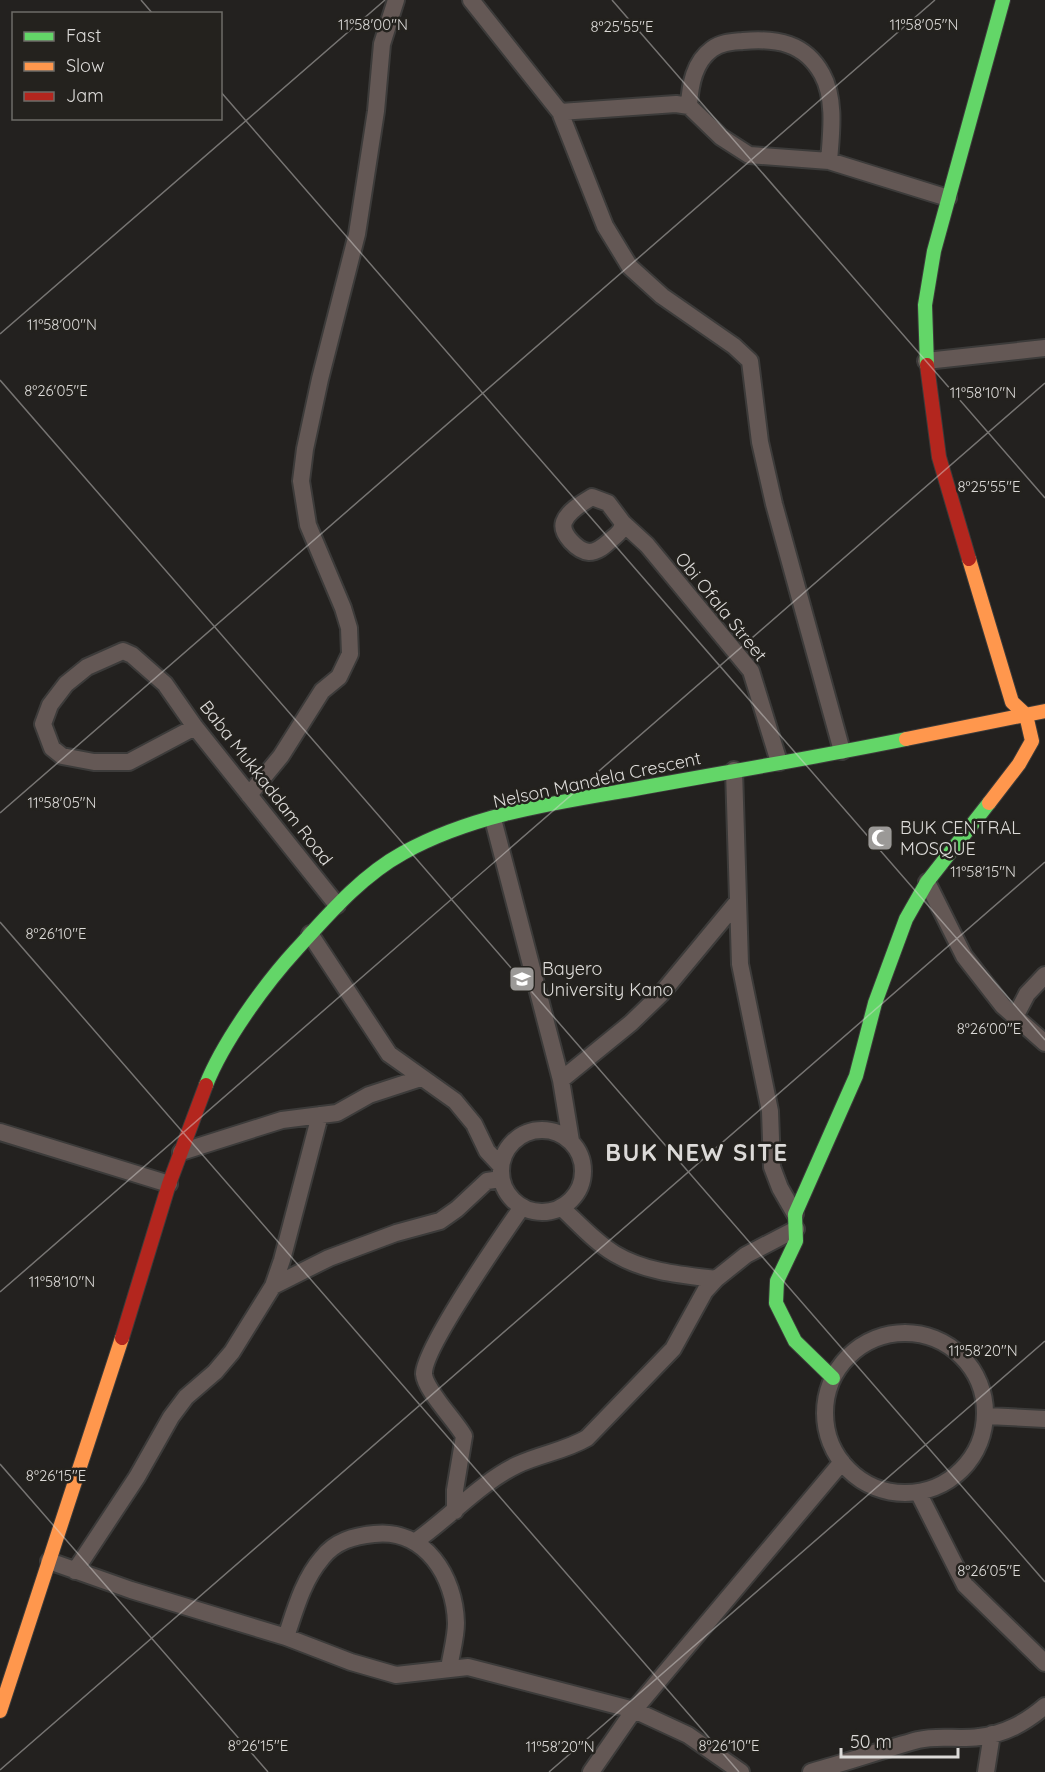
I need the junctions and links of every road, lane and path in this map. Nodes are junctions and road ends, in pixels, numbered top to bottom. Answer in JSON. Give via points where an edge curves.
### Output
{"nodes":[{"id":1,"x":396,"y":0,"type":"edge"},
{"id":2,"x":471,"y":0,"type":"edge"},
{"id":3,"x":1003,"y":0,"type":"edge"},
{"id":4,"x":689,"y":106,"type":"junction"},
{"id":5,"x":560,"y":112,"type":"junction"},
{"id":6,"x":829,"y":161,"type":"junction"},
{"id":7,"x":948,"y":198,"type":"junction"},
{"id":8,"x":1045,"y":348,"type":"edge"},
{"id":9,"x":926,"y":361,"type":"junction"},
{"id":10,"x":623,"y":523,"type":"dead end"},
{"id":11,"x":1045,"y":711,"type":"edge"},
{"id":12,"x":1026,"y":715,"type":"junction"},
{"id":13,"x":195,"y":727,"type":"junction"},
{"id":14,"x":842,"y":751,"type":"junction"},
{"id":15,"x":779,"y":762,"type":"junction"},
{"id":16,"x":734,"y":770,"type":"junction"},
{"id":17,"x":249,"y":795,"type":"junction"},
{"id":18,"x":493,"y":819,"type":"junction"},
{"id":19,"x":927,"y":882,"type":"junction"},
{"id":20,"x":738,"y":901,"type":"junction"},
{"id":21,"x":337,"y":905,"type":"junction"},
{"id":22,"x":310,"y":934,"type":"junction"},
{"id":23,"x":1045,"y":975,"type":"edge"},
{"id":24,"x":1015,"y":1017,"type":"junction"},
{"id":25,"x":1045,"y":1043,"type":"edge"},
{"id":26,"x":421,"y":1078,"type":"junction"},
{"id":27,"x":561,"y":1080,"type":"junction"},
{"id":28,"x":320,"y":1115,"type":"junction"},
{"id":29,"x":0,"y":1132,"type":"edge"},
{"id":30,"x":571,"y":1141,"type":"junction"},
{"id":31,"x":181,"y":1152,"type":"junction"},
{"id":32,"x":501,"y":1173,"type":"junction"},
{"id":33,"x":169,"y":1184,"type":"junction"},
{"id":34,"x":522,"y":1207,"type":"junction"},
{"id":35,"x":562,"y":1208,"type":"junction"},
{"id":36,"x":795,"y":1222,"type":"junction"},
{"id":37,"x":716,"y":1279,"type":"junction"},
{"id":38,"x":273,"y":1286,"type":"junction"},
{"id":39,"x":833,"y":1378,"type":"junction"},
{"id":40,"x":987,"y":1416,"type":"junction"},
{"id":41,"x":1045,"y":1419,"type":"edge"},
{"id":42,"x":842,"y":1462,"type":"junction"},
{"id":43,"x":918,"y":1492,"type":"junction"},
{"id":44,"x":455,"y":1510,"type":"junction"},
{"id":45,"x":416,"y":1541,"type":"junction"},
{"id":46,"x":49,"y":1561,"type":"junction"},
{"id":47,"x":75,"y":1570,"type":"junction"},
{"id":48,"x":286,"y":1637,"type":"junction"},
{"id":49,"x":1045,"y":1663,"type":"edge"},
{"id":50,"x":449,"y":1669,"type":"junction"},
{"id":51,"x":1045,"y":1706,"type":"edge"},
{"id":52,"x":634,"y":1710,"type":"junction"},
{"id":53,"x":0,"y":1711,"type":"edge"},
{"id":54,"x":992,"y":1734,"type":"junction"},
{"id":55,"x":990,"y":1768,"type":"edge"},
{"id":56,"x":591,"y":1772,"type":"edge"},
{"id":57,"x":741,"y":1772,"type":"edge"},
{"id":58,"x":811,"y":1772,"type":"edge"}],
"edges":[{"from":1,"to":17,"type":"street","via":[[382,44],[357,234],[311,415],[302,481],[308,525],[349,628],[350,654],[339,677],[322,691],[281,756]]},
{"from":2,"to":5,"type":"street"},
{"from":3,"to":7,"type":"street"},
{"from":4,"to":5,"type":"street"},
{"from":4,"to":6,"type":"street","via":[[721,137],[749,155]]},
{"from":4,"to":6,"type":"street","via":[[693,75],[711,49],[724,42],[786,42],[811,58],[823,76],[830,110]]},
{"from":5,"to":14,"type":"street","via":[[605,226],[630,267],[662,296],[750,361],[760,442],[774,504]]},
{"from":6,"to":7,"type":"street"},
{"from":7,"to":9,"type":"street","via":[[925,305]]},
{"from":8,"to":9,"type":"street"},
{"from":9,"to":12,"type":"street","via":[[939,457],[1012,702]]},
{"from":10,"to":15,"type":"street","name":"Obi Ofala Street","via":[[646,545],[751,671]]},
{"from":11,"to":12,"type":"street","name":"Nelson Mandela Crescent"},
{"from":12,"to":14,"type":"street","name":"Nelson Mandela Crescent"},
{"from":12,"to":19,"type":"street","via":[[1032,741],[1019,764]]},
{"from":13,"to":13,"type":"street","name":"Baba Mukkaddam Road","via":[[165,684],[123,651],[87,667],[66,684],[50,705],[43,724],[46,738],[62,756],[94,762],[129,762]]},
{"from":13,"to":17,"type":"street","name":"Baba Mukkaddam Road"},
{"from":14,"to":15,"type":"street","name":"Nelson Mandela Crescent"},
{"from":15,"to":16,"type":"street","name":"Nelson Mandela Crescent"},
{"from":16,"to":18,"type":"street","name":"Nelson Mandela Crescent","via":[[528,808]]},
{"from":16,"to":20,"type":"street"},
{"from":17,"to":21,"type":"street","name":"Baba Mukkaddam Road"},
{"from":18,"to":21,"type":"street","name":"Nelson Mandela Crescent","via":[[404,852],[380,867]]},
{"from":18,"to":27,"type":"street"},
{"from":19,"to":24,"type":"street","via":[[964,956]]},
{"from":19,"to":36,"type":"street","via":[[906,920],[875,1004],[856,1076]]},
{"from":20,"to":27,"type":"street","via":[[661,994]]},
{"from":20,"to":36,"type":"street","via":[[740,964],[770,1112],[772,1167]]},
{"from":21,"to":22,"type":"street","name":"Nelson Mandela Crescent"},
{"from":22,"to":26,"type":"street","via":[[389,1054]]},
{"from":22,"to":31,"type":"street","name":"Nelson Mandela Crescent","via":[[273,975],[213,1068]]},
{"from":23,"to":24,"type":"street","via":[[1027,994]]},
{"from":24,"to":25,"type":"street"},
{"from":26,"to":28,"type":"street","via":[[369,1095],[337,1113]]},
{"from":26,"to":32,"type":"street","via":[[455,1101],[474,1124]]},
{"from":27,"to":30,"type":"street"},
{"from":28,"to":31,"type":"street","via":[[282,1120]]},
{"from":28,"to":38,"type":"street"},
{"from":29,"to":33,"type":"street"},
{"from":30,"to":32,"type":"street","via":[[548,1130],[529,1133],[512,1143]]},
{"from":30,"to":35,"type":"street","via":[[584,1163],[584,1176],[576,1194]]},
{"from":31,"to":33,"type":"street","name":"Nelson Mandela Crescent"},
{"from":32,"to":34,"type":"street","via":[[506,1191]]},
{"from":32,"to":38,"type":"street","via":[[440,1221],[351,1250]]},
{"from":33,"to":46,"type":"street","name":"Nelson Mandela Crescent"},
{"from":34,"to":35,"type":"street","via":[[537,1213]]},
{"from":34,"to":44,"type":"street","via":[[468,1288],[425,1364],[426,1380],[464,1436]]},
{"from":35,"to":37,"type":"street","via":[[616,1255],[644,1268]]},
{"from":36,"to":37,"type":"street"},
{"from":36,"to":39,"type":"street","via":[[796,1241],[777,1281],[776,1303],[795,1341]]},
{"from":37,"to":44,"type":"street","via":[[673,1349],[587,1438],[517,1465]]},
{"from":38,"to":47,"type":"street","via":[[232,1352],[171,1416],[137,1477]]},
{"from":39,"to":40,"type":"street","via":[[848,1358],[868,1342],[891,1334],[916,1334],[940,1341],[961,1355],[976,1376]]},
{"from":39,"to":42,"type":"street","via":[[825,1402],[826,1427]]},
{"from":40,"to":41,"type":"street"},
{"from":40,"to":43,"type":"street","via":[[977,1448],[962,1469],[942,1484]]},
{"from":42,"to":43,"type":"street","via":[[869,1485],[893,1492]]},
{"from":42,"to":52,"type":"street"},
{"from":43,"to":49,"type":"street","via":[[965,1586]]},
{"from":44,"to":45,"type":"street"},
{"from":45,"to":48,"type":"street","via":[[387,1532],[350,1537],[322,1557],[303,1588]]},
{"from":45,"to":50,"type":"street","via":[[436,1559],[450,1593],[456,1623]]},
{"from":46,"to":47,"type":"street"},
{"from":46,"to":53,"type":"street","name":"Nelson Mandela Crescent"},
{"from":47,"to":48,"type":"street"},
{"from":48,"to":50,"type":"street","via":[[396,1675]]},
{"from":50,"to":52,"type":"street","via":[[468,1667]]},
{"from":51,"to":54,"type":"street","via":[[1028,1720]]},
{"from":52,"to":56,"type":"street"},
{"from":52,"to":57,"type":"street","via":[[688,1735]]},
{"from":54,"to":55,"type":"street"},
{"from":54,"to":58,"type":"street","via":[[920,1740]]}]}
